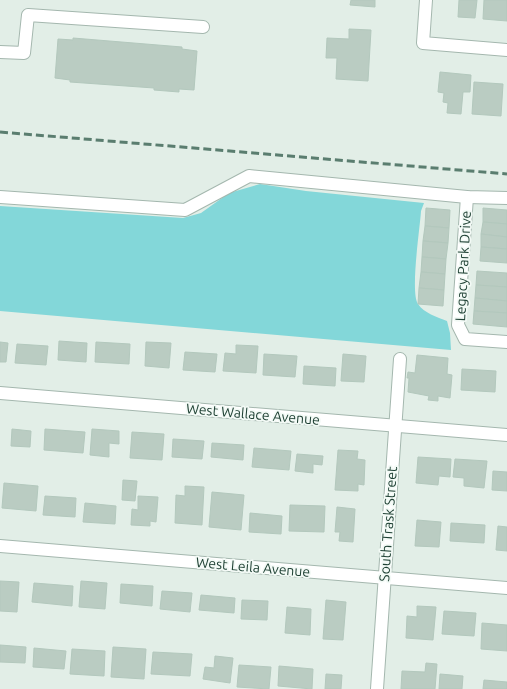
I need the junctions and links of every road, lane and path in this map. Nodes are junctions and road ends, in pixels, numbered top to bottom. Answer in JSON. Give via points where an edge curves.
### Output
{"nodes":[{"id":1,"x":426,"y":0,"type":"edge"},
{"id":2,"x":203,"y":27,"type":"dead end"},
{"id":3,"x":507,"y":50,"type":"edge"},
{"id":4,"x":0,"y":52,"type":"edge"},
{"id":5,"x":0,"y":197,"type":"edge"},
{"id":6,"x":467,"y":197,"type":"junction"},
{"id":7,"x":507,"y":198,"type":"edge"},
{"id":8,"x":507,"y":342,"type":"edge"},
{"id":9,"x":400,"y":359,"type":"dead end"},
{"id":10,"x":0,"y":393,"type":"edge"},
{"id":11,"x":395,"y":425,"type":"junction"},
{"id":12,"x":507,"y":434,"type":"edge"},
{"id":13,"x":0,"y":546,"type":"edge"},
{"id":14,"x":384,"y":578,"type":"junction"},
{"id":15,"x":507,"y":588,"type":"edge"},
{"id":16,"x":377,"y":689,"type":"edge"}],
"edges":[{"from":1,"to":3,"type":"street","via":[[423,43]]},
{"from":2,"to":4,"type":"street","via":[[28,15],[24,54]]},
{"from":5,"to":6,"type":"street","via":[[185,210],[249,176]]},
{"from":6,"to":7,"type":"street"},
{"from":6,"to":8,"type":"street","name":"Legacy Park Drive","via":[[458,325],[465,339]]},
{"from":9,"to":11,"type":"street","name":"South Trask Street"},
{"from":10,"to":11,"type":"street","name":"West Wallace Avenue"},
{"from":11,"to":12,"type":"street","name":"West Wallace Avenue"},
{"from":11,"to":14,"type":"street","name":"South Trask Street"},
{"from":13,"to":14,"type":"street","name":"West Leila Avenue"},
{"from":14,"to":15,"type":"street","name":"West Leila Avenue"},
{"from":14,"to":16,"type":"street","name":"South Trask Street"}]}
